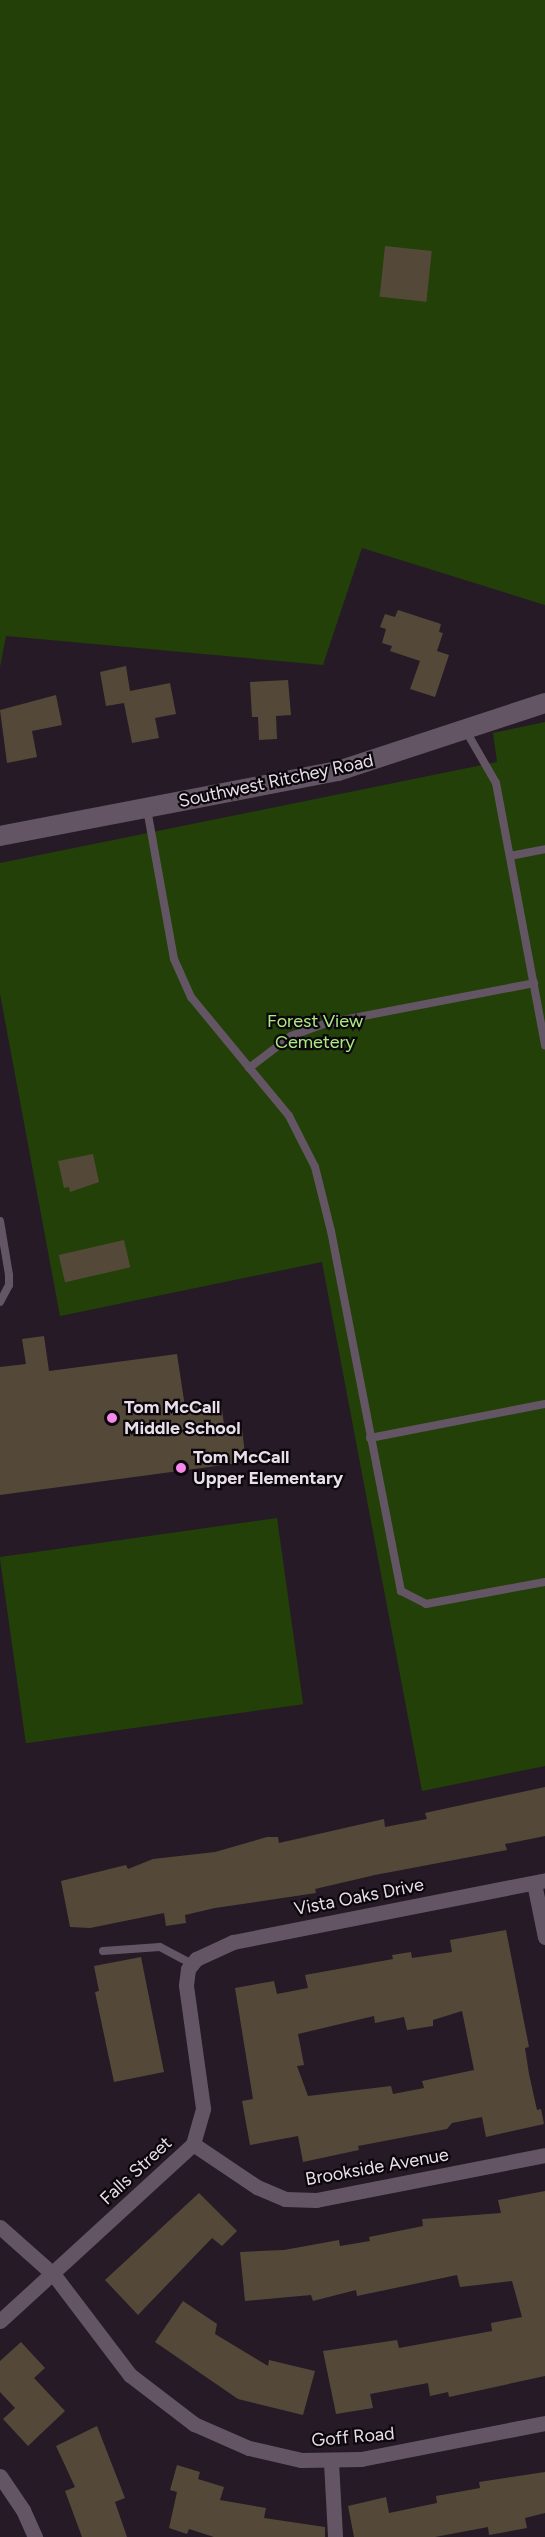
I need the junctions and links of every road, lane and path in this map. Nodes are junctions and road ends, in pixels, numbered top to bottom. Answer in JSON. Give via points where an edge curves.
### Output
{"nodes":[{"id":1,"x":545,"y":703,"type":"edge"},
{"id":2,"x":466,"y":731,"type":"junction"},
{"id":3,"x":147,"y":808,"type":"junction"},
{"id":4,"x":0,"y":837,"type":"edge"},
{"id":5,"x":545,"y":849,"type":"edge"},
{"id":6,"x":510,"y":856,"type":"junction"},
{"id":7,"x":534,"y":983,"type":"junction"},
{"id":8,"x":545,"y":1045,"type":"edge"},
{"id":9,"x":249,"y":1068,"type":"junction"},
{"id":10,"x":0,"y":1221,"type":"edge"},
{"id":11,"x":0,"y":1302,"type":"edge"},
{"id":12,"x":545,"y":1404,"type":"edge"},
{"id":13,"x":370,"y":1438,"type":"junction"},
{"id":14,"x":545,"y":1582,"type":"edge"},
{"id":15,"x":539,"y":1882,"type":"edge"},
{"id":16,"x":545,"y":1937,"type":"edge"},
{"id":17,"x":103,"y":1951,"type":"dead end"},
{"id":18,"x":190,"y":1966,"type":"junction"},
{"id":19,"x":193,"y":2144,"type":"junction"},
{"id":20,"x":545,"y":2155,"type":"edge"},
{"id":21,"x":0,"y":2227,"type":"edge"},
{"id":22,"x":54,"y":2275,"type":"junction"},
{"id":23,"x":0,"y":2321,"type":"edge"},
{"id":24,"x":545,"y":2423,"type":"edge"},
{"id":25,"x":331,"y":2462,"type":"junction"},
{"id":26,"x":0,"y":2476,"type":"edge"},
{"id":27,"x":35,"y":2537,"type":"edge"},
{"id":28,"x":335,"y":2537,"type":"edge"}],
"edges":[{"from":1,"to":2,"type":"street","name":"Southwest Ritchey Road"},
{"from":2,"to":3,"type":"street","name":"Southwest Ritchey Road","via":[[338,771]]},
{"from":2,"to":6,"type":"lane","via":[[496,783]]},
{"from":3,"to":4,"type":"street","name":"Southwest Ritchey Road"},
{"from":3,"to":9,"type":"lane","via":[[174,959],[191,997]]},
{"from":5,"to":6,"type":"lane"},
{"from":6,"to":7,"type":"lane"},
{"from":7,"to":8,"type":"lane"},
{"from":7,"to":9,"type":"lane","via":[[327,1023],[291,1036]]},
{"from":9,"to":13,"type":"lane","via":[[289,1116],[315,1167],[332,1232]]},
{"from":10,"to":11,"type":"lane","via":[[9,1286]]},
{"from":12,"to":13,"type":"lane"},
{"from":13,"to":14,"type":"lane","via":[[397,1582],[408,1598],[435,1603]]},
{"from":15,"to":16,"type":"street"},
{"from":15,"to":18,"type":"street","name":"Vista Oaks Drive","via":[[233,1942],[210,1950]]},
{"from":17,"to":18,"type":"lane","via":[[160,1947]]},
{"from":18,"to":19,"type":"street","name":"Falls Street","via":[[186,1984],[203,2108]]},
{"from":19,"to":20,"type":"street","name":"Brookside Avenue","via":[[257,2187],[285,2199],[316,2200]]},
{"from":19,"to":22,"type":"street","name":"Falls Street"},
{"from":21,"to":22,"type":"street","name":"Goff Road"},
{"from":22,"to":23,"type":"street","name":"Falls Street"},
{"from":22,"to":25,"type":"street","name":"Goff Road","via":[[130,2375],[165,2405],[194,2424],[249,2448],[301,2460]]},
{"from":24,"to":25,"type":"street","name":"Goff Road","via":[[391,2455]]},
{"from":25,"to":28,"type":"street"},
{"from":26,"to":27,"type":"street","via":[[23,2510]]}]}
